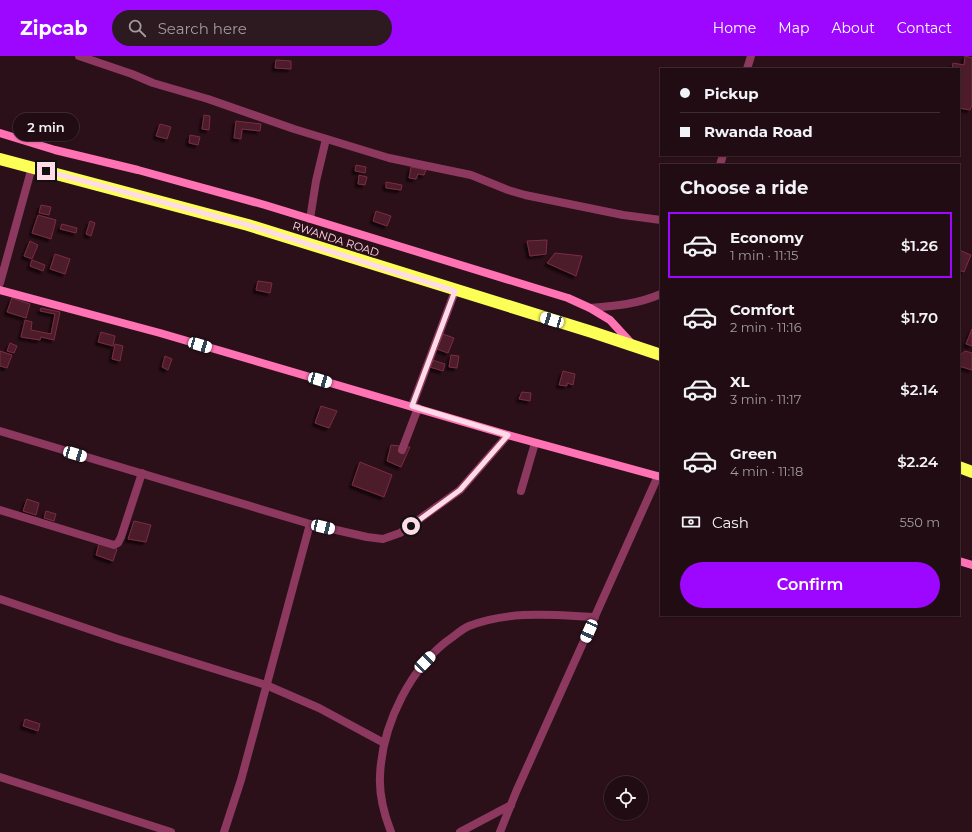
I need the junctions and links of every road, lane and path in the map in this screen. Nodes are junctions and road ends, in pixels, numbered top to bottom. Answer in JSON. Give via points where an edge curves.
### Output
{"nodes":[{"id":1,"x":78,"y":56,"type":"edge"},
{"id":2,"x":751,"y":56,"type":"edge"},
{"id":3,"x":747,"y":68,"type":"edge"},
{"id":4,"x":0,"y":133,"type":"edge"},
{"id":5,"x":326,"y":139,"type":"junction"},
{"id":6,"x":0,"y":159,"type":"edge"},
{"id":7,"x":32,"y":167,"type":"junction"},
{"id":8,"x":310,"y":218,"type":"junction"},
{"id":9,"x":660,"y":220,"type":"edge"},
{"id":10,"x":0,"y":283,"type":"edge"},
{"id":11,"x":0,"y":290,"type":"edge"},
{"id":12,"x":455,"y":291,"type":"junction"},
{"id":13,"x":660,"y":294,"type":"edge"},
{"id":14,"x":590,"y":308,"type":"junction"},
{"id":15,"x":633,"y":345,"type":"junction"},
{"id":16,"x":660,"y":355,"type":"edge"},
{"id":17,"x":415,"y":407,"type":"junction"},
{"id":18,"x":0,"y":431,"type":"edge"},
{"id":19,"x":508,"y":435,"type":"junction"},
{"id":20,"x":535,"y":443,"type":"junction"},
{"id":21,"x":402,"y":450,"type":"dead end"},
{"id":22,"x":960,"y":467,"type":"edge"},
{"id":23,"x":972,"y":472,"type":"edge"},
{"id":24,"x":142,"y":473,"type":"junction"},
{"id":25,"x":660,"y":477,"type":"edge"},
{"id":26,"x":521,"y":491,"type":"dead end"},
{"id":27,"x":0,"y":510,"type":"edge"},
{"id":28,"x":310,"y":524,"type":"junction"},
{"id":29,"x":960,"y":561,"type":"edge"},
{"id":30,"x":972,"y":565,"type":"edge"},
{"id":31,"x":0,"y":599,"type":"edge"},
{"id":32,"x":595,"y":617,"type":"junction"},
{"id":33,"x":266,"y":685,"type":"junction"},
{"id":34,"x":384,"y":744,"type":"junction"},
{"id":35,"x":0,"y":777,"type":"edge"},
{"id":36,"x":511,"y":805,"type":"junction"},
{"id":37,"x":171,"y":832,"type":"edge"},
{"id":38,"x":224,"y":832,"type":"edge"},
{"id":39,"x":391,"y":832,"type":"edge"},
{"id":40,"x":460,"y":832,"type":"edge"},
{"id":41,"x":500,"y":832,"type":"edge"}],
"edges":[{"from":1,"to":5,"type":"street"},
{"from":2,"to":3,"type":"street"},
{"from":4,"to":8,"type":"street"},
{"from":5,"to":8,"type":"street"},
{"from":5,"to":9,"type":"street","via":[[389,158],[471,175],[508,190],[623,215]]},
{"from":6,"to":7,"type":"highway","name":"RWANDA ROAD"},
{"from":7,"to":10,"type":"street"},
{"from":7,"to":12,"type":"highway","name":"RWANDA ROAD","via":[[248,225]]},
{"from":8,"to":14,"type":"street","via":[[534,287]]},
{"from":11,"to":17,"type":"street","via":[[160,333]]},
{"from":12,"to":15,"type":"highway","name":"RWANDA ROAD"},
{"from":12,"to":17,"type":"street"},
{"from":13,"to":14,"type":"street","via":[[628,305]]},
{"from":14,"to":15,"type":"street","via":[[610,320]]},
{"from":15,"to":16,"type":"highway","name":"RWANDA ROAD"},
{"from":17,"to":19,"type":"street"},
{"from":17,"to":21,"type":"street"},
{"from":18,"to":24,"type":"street"},
{"from":19,"to":20,"type":"street"},
{"from":19,"to":28,"type":"street","via":[[460,490],[400,534],[383,539]]},
{"from":20,"to":25,"type":"street"},
{"from":20,"to":26,"type":"street"},
{"from":22,"to":23,"type":"highway"},
{"from":24,"to":27,"type":"street","via":[[121,537],[114,545]]},
{"from":24,"to":28,"type":"street"},
{"from":25,"to":32,"type":"street"},
{"from":28,"to":33,"type":"street"},
{"from":29,"to":30,"type":"street"},
{"from":31,"to":33,"type":"street"},
{"from":32,"to":34,"type":"street","via":[[526,614],[498,617],[468,626],[444,643],[425,662],[394,716]]},
{"from":32,"to":36,"type":"street"},
{"from":33,"to":34,"type":"street","via":[[319,708]]},
{"from":33,"to":38,"type":"street","via":[[241,780]]},
{"from":34,"to":39,"type":"street","via":[[380,776],[381,796]]},
{"from":35,"to":37,"type":"street"},
{"from":36,"to":40,"type":"street"},
{"from":36,"to":41,"type":"street"}]}
